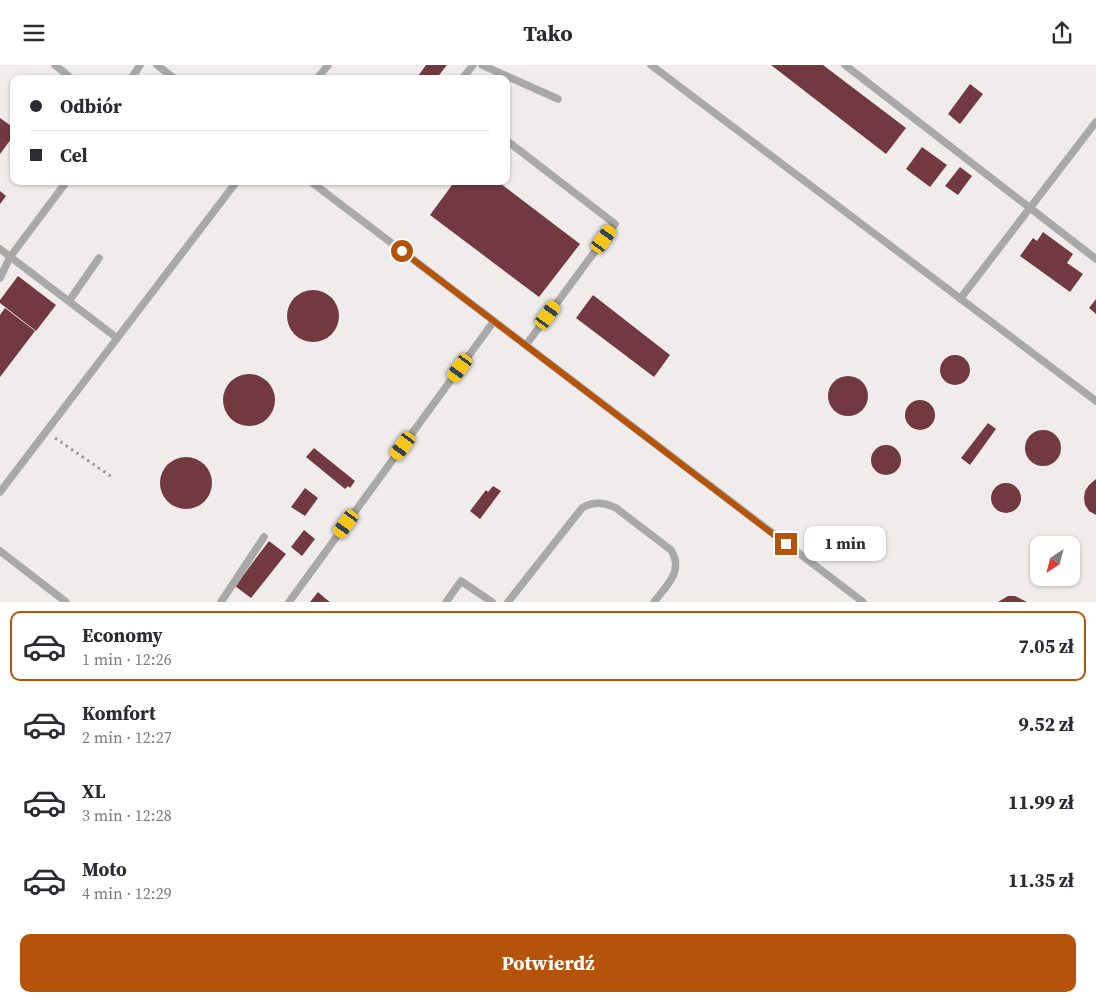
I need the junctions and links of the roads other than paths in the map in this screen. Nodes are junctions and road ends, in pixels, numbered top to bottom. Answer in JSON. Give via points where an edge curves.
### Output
{"nodes":[{"id":1,"x":55,"y":65,"type":"edge"},
{"id":2,"x":157,"y":65,"type":"edge"},
{"id":3,"x":328,"y":65,"type":"edge"},
{"id":4,"x":473,"y":65,"type":"edge"},
{"id":5,"x":482,"y":65,"type":"edge"},
{"id":6,"x":652,"y":65,"type":"edge"},
{"id":7,"x":845,"y":65,"type":"edge"},
{"id":8,"x":67,"y":75,"type":"edge"},
{"id":9,"x":170,"y":75,"type":"edge"},
{"id":10,"x":320,"y":75,"type":"edge"},
{"id":11,"x":465,"y":75,"type":"edge"},
{"id":12,"x":504,"y":75,"type":"edge"},
{"id":13,"x":510,"y":78,"type":"edge"},
{"id":14,"x":558,"y":99,"type":"dead end"},
{"id":15,"x":1096,"y":122,"type":"edge"},
{"id":16,"x":510,"y":143,"type":"edge"},
{"id":17,"x":64,"y":185,"type":"edge"},
{"id":18,"x":235,"y":185,"type":"edge"},
{"id":19,"x":315,"y":185,"type":"edge"},
{"id":20,"x":1030,"y":209,"type":"junction"},
{"id":21,"x":0,"y":249,"type":"edge"},
{"id":22,"x":10,"y":257,"type":"junction"},
{"id":23,"x":99,"y":258,"type":"dead end"},
{"id":24,"x":1096,"y":259,"type":"edge"},
{"id":25,"x":0,"y":278,"type":"edge"},
{"id":26,"x":960,"y":299,"type":"junction"},
{"id":27,"x":69,"y":301,"type":"junction"},
{"id":28,"x":494,"y":321,"type":"junction"},
{"id":29,"x":117,"y":339,"type":"junction"},
{"id":30,"x":526,"y":345,"type":"junction"},
{"id":31,"x":1096,"y":401,"type":"edge"},
{"id":32,"x":0,"y":492,"type":"edge"},
{"id":33,"x":264,"y":537,"type":"dead end"},
{"id":34,"x":0,"y":551,"type":"edge"},
{"id":35,"x":66,"y":602,"type":"edge"},
{"id":36,"x":220,"y":602,"type":"edge"},
{"id":37,"x":289,"y":602,"type":"edge"},
{"id":38,"x":446,"y":602,"type":"edge"},
{"id":39,"x":492,"y":602,"type":"edge"},
{"id":40,"x":508,"y":602,"type":"edge"},
{"id":41,"x":654,"y":602,"type":"edge"},
{"id":42,"x":863,"y":602,"type":"edge"}],
"edges":[{"from":1,"to":8,"type":"lane"},
{"from":2,"to":9,"type":"lane"},
{"from":3,"to":10,"type":"lane"},
{"from":4,"to":11,"type":"lane"},
{"from":5,"to":12,"type":"lane"},
{"from":6,"to":26,"type":"lane"},
{"from":7,"to":20,"type":"lane"},
{"from":13,"to":14,"type":"lane"},
{"from":15,"to":20,"type":"lane"},
{"from":16,"to":30,"type":"lane","via":[[615,224]]},
{"from":17,"to":22,"type":"lane"},
{"from":18,"to":29,"type":"lane"},
{"from":19,"to":28,"type":"lane"},
{"from":20,"to":24,"type":"lane"},
{"from":20,"to":26,"type":"lane"},
{"from":21,"to":22,"type":"lane"},
{"from":22,"to":25,"type":"lane"},
{"from":22,"to":27,"type":"lane"},
{"from":23,"to":27,"type":"lane"},
{"from":26,"to":31,"type":"lane"},
{"from":27,"to":29,"type":"lane"},
{"from":28,"to":30,"type":"lane"},
{"from":28,"to":37,"type":"lane"},
{"from":29,"to":32,"type":"lane"},
{"from":30,"to":42,"type":"lane"},
{"from":33,"to":36,"type":"lane"},
{"from":34,"to":35,"type":"lane"},
{"from":38,"to":39,"type":"lane","via":[[461,581]]},
{"from":40,"to":41,"type":"lane","via":[[582,508],[589,503],[606,503],[671,550],[675,557],[677,564],[672,577]]}]}
